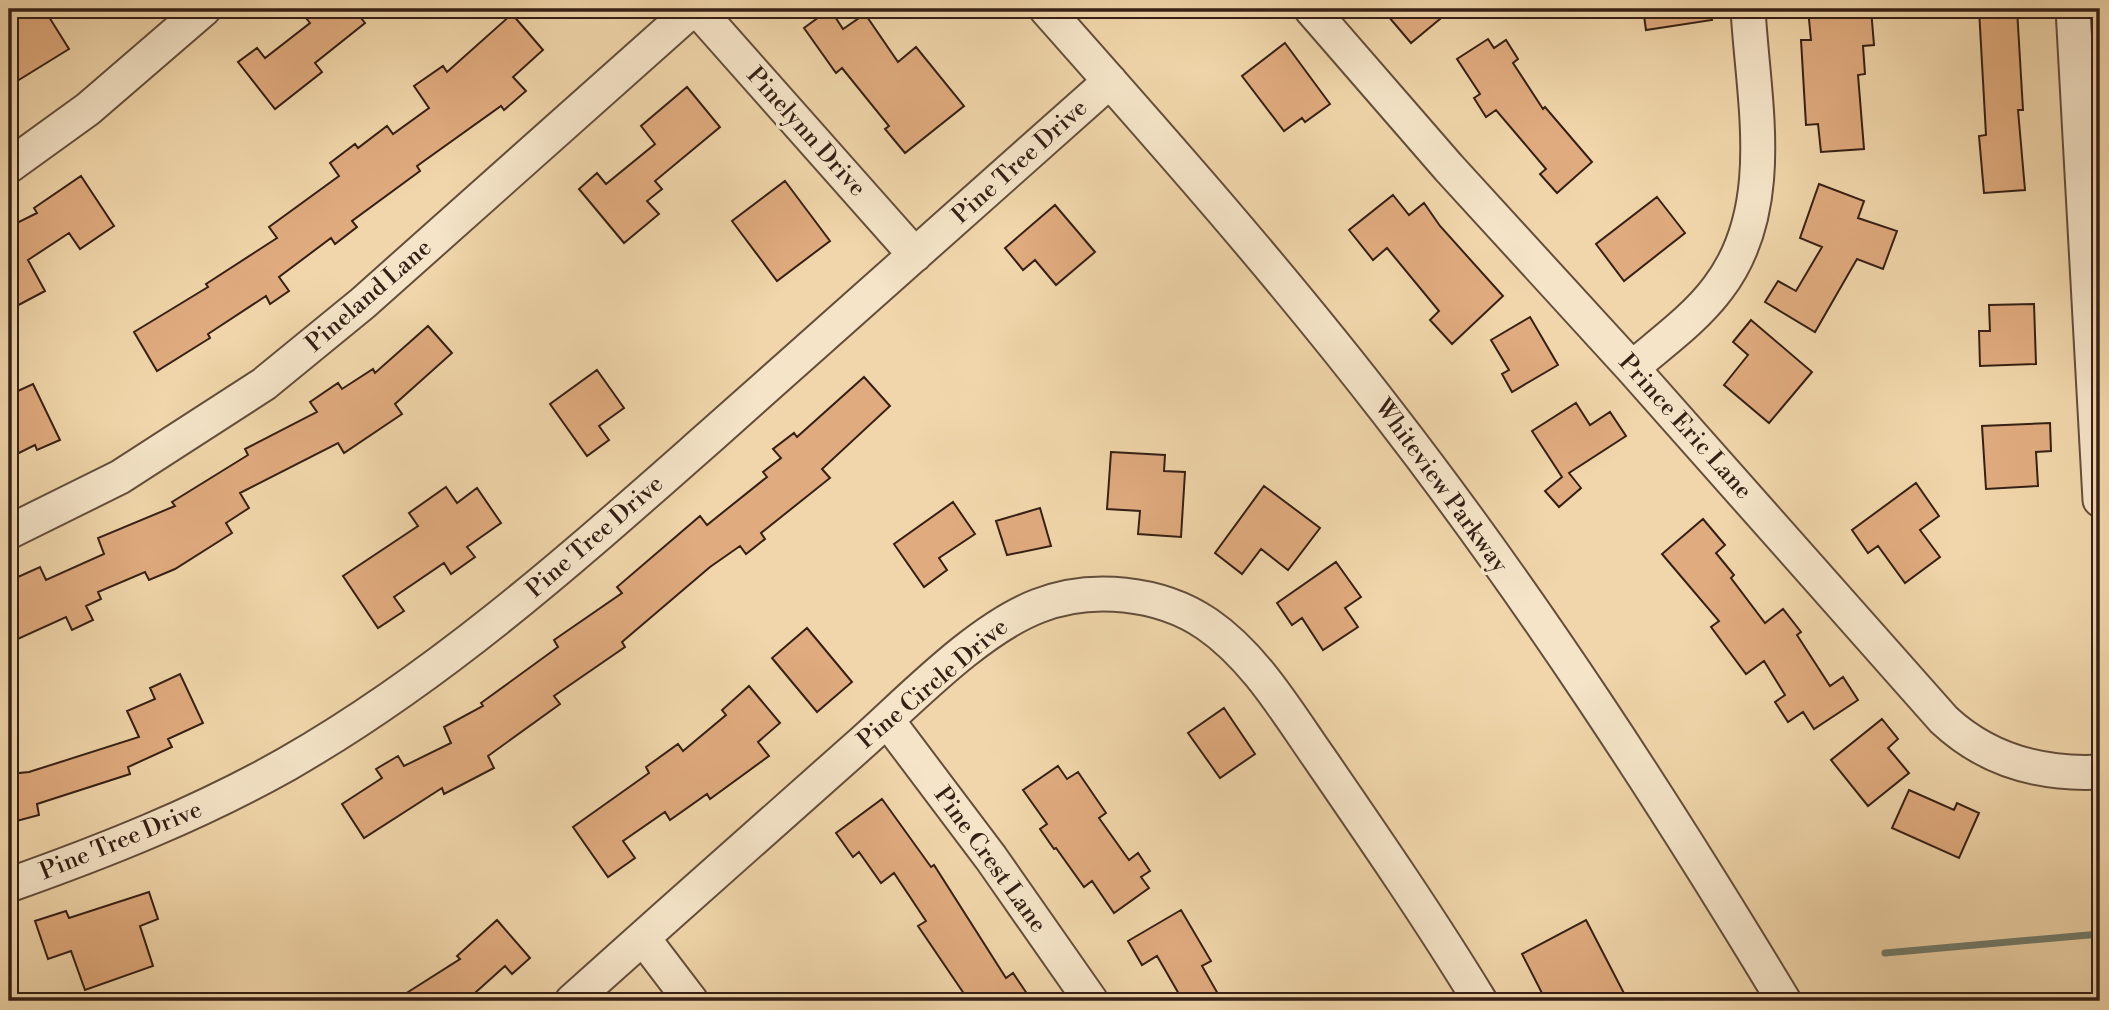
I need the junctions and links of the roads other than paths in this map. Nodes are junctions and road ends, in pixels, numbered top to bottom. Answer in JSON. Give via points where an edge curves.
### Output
{"nodes":[{"id":1,"x":204,"y":9,"type":"edge"},
{"id":2,"x":695,"y":9,"type":"edge"},
{"id":3,"x":1046,"y":9,"type":"edge"},
{"id":4,"x":1311,"y":9,"type":"edge"},
{"id":5,"x":1748,"y":9,"type":"edge"},
{"id":6,"x":2073,"y":9,"type":"edge"},
{"id":7,"x":1110,"y":81,"type":"junction"},
{"id":8,"x":9,"y":166,"type":"edge"},
{"id":9,"x":915,"y":255,"type":"junction"},
{"id":10,"x":1632,"y":368,"type":"junction"},
{"id":11,"x":2100,"y":500,"type":"edge"},
{"id":12,"x":9,"y":532,"type":"edge"},
{"id":13,"x":887,"y":720,"type":"junction"},
{"id":14,"x":2100,"y":772,"type":"edge"},
{"id":15,"x":9,"y":885,"type":"edge"},
{"id":16,"x":643,"y":938,"type":"junction"},
{"id":17,"x":572,"y":1001,"type":"edge"},
{"id":18,"x":691,"y":1001,"type":"edge"},
{"id":19,"x":1091,"y":1001,"type":"edge"},
{"id":20,"x":1480,"y":1001,"type":"edge"},
{"id":21,"x":1784,"y":1001,"type":"edge"}],
"edges":[{"from":1,"to":8,"type":"street","via":[[88,109]]},
{"from":2,"to":9,"type":"street","name":"Pinelynn Drive"},
{"from":2,"to":12,"type":"street","name":"Pineland Lane","via":[[363,303],[264,384],[140,466]]},
{"from":3,"to":7,"type":"street","name":"Whiteview Parkway"},
{"from":4,"to":10,"type":"street","name":"Prince Eric Lane"},
{"from":5,"to":10,"type":"street","via":[[1758,157],[1749,224],[1718,288]]},
{"from":6,"to":11,"type":"street"},
{"from":7,"to":9,"type":"street","name":"Pine Tree Drive"},
{"from":7,"to":21,"type":"street","name":"Whiteview Parkway","via":[[1322,328],[1478,533],[1652,788]]},
{"from":9,"to":15,"type":"street","name":"Pine Tree Drive","via":[[542,584],[411,685],[287,764],[185,817]]},
{"from":10,"to":14,"type":"street","name":"Prince Eric Lane","via":[[1956,731],[1993,754],[2027,767],[2057,773]]},
{"from":13,"to":16,"type":"street","name":"Pine Circle Drive"},
{"from":13,"to":19,"type":"street","name":"Pine Crest Lane"},
{"from":13,"to":20,"type":"street","name":"Pine Circle Drive","via":[[993,631],[1041,604],[1087,595],[1119,595],[1162,603],[1191,615],[1233,645],[1266,684],[1356,811]]},
{"from":16,"to":17,"type":"street","name":"Pine Circle Drive"},
{"from":16,"to":18,"type":"street"}]}
